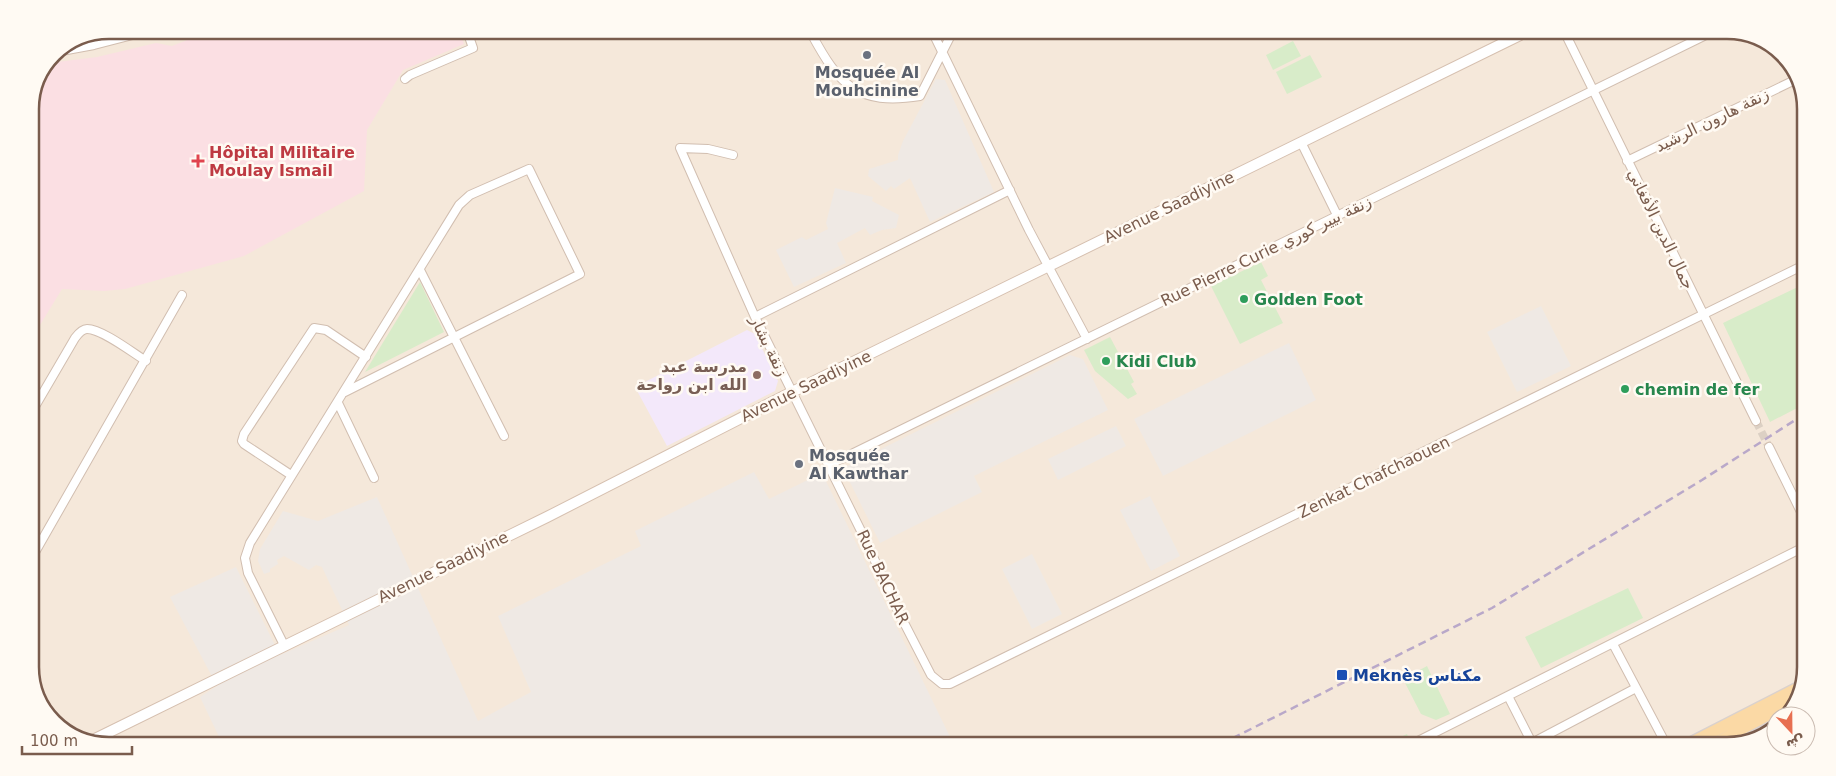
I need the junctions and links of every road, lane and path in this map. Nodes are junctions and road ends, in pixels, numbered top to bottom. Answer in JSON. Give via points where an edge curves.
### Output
{"nodes":[{"id":1,"x":470,"y":39,"type":"edge"},
{"id":2,"x":815,"y":39,"type":"edge"},
{"id":3,"x":935,"y":39,"type":"edge"},
{"id":4,"x":949,"y":39,"type":"edge"},
{"id":5,"x":1512,"y":39,"type":"edge"},
{"id":6,"x":1568,"y":39,"type":"edge"},
{"id":7,"x":1698,"y":39,"type":"edge"},
{"id":8,"x":943,"y":54,"type":"junction"},
{"id":9,"x":405,"y":79,"type":"dead end"},
{"id":10,"x":1792,"y":81,"type":"edge"},
{"id":11,"x":1593,"y":91,"type":"junction"},
{"id":12,"x":1301,"y":142,"type":"junction"},
{"id":13,"x":733,"y":155,"type":"dead end"},
{"id":14,"x":1627,"y":161,"type":"junction"},
{"id":15,"x":1010,"y":190,"type":"junction"},
{"id":16,"x":1337,"y":215,"type":"junction"},
{"id":17,"x":1048,"y":267,"type":"junction"},
{"id":18,"x":1797,"y":268,"type":"edge"},
{"id":19,"x":420,"y":270,"type":"junction"},
{"id":20,"x":182,"y":296,"type":"dead end"},
{"id":21,"x":1704,"y":315,"type":"junction"},
{"id":22,"x":755,"y":317,"type":"junction"},
{"id":23,"x":452,"y":337,"type":"junction"},
{"id":24,"x":1087,"y":339,"type":"junction"},
{"id":25,"x":366,"y":357,"type":"junction"},
{"id":26,"x":146,"y":361,"type":"junction"},
{"id":27,"x":345,"y":392,"type":"junction"},
{"id":28,"x":792,"y":392,"type":"junction"},
{"id":29,"x":39,"y":400,"type":"edge"},
{"id":30,"x":338,"y":403,"type":"junction"},
{"id":31,"x":1756,"y":421,"type":"tunnel mouth"},
{"id":32,"x":504,"y":436,"type":"dead end"},
{"id":33,"x":1769,"y":447,"type":"tunnel mouth"},
{"id":34,"x":829,"y":465,"type":"junction"},
{"id":35,"x":291,"y":475,"type":"junction"},
{"id":36,"x":374,"y":478,"type":"dead end"},
{"id":37,"x":1797,"y":504,"type":"edge"},
{"id":38,"x":39,"y":546,"type":"edge"},
{"id":39,"x":1797,"y":551,"type":"edge"},
{"id":40,"x":1613,"y":644,"type":"junction"},
{"id":41,"x":284,"y":645,"type":"junction"},
{"id":42,"x":942,"y":684,"type":"joint"},
{"id":43,"x":1636,"y":688,"type":"junction"},
{"id":44,"x":1793,"y":689,"type":"edge"},
{"id":45,"x":1508,"y":696,"type":"junction"},
{"id":46,"x":1786,"y":706,"type":"edge"},
{"id":47,"x":100,"y":736,"type":"edge"},
{"id":48,"x":1432,"y":737,"type":"edge"},
{"id":49,"x":1527,"y":737,"type":"edge"},
{"id":50,"x":1543,"y":737,"type":"edge"},
{"id":51,"x":1661,"y":737,"type":"edge"},
{"id":52,"x":1702,"y":737,"type":"edge"},
{"id":53,"x":1727,"y":737,"type":"edge"}],
"edges":[{"from":1,"to":9,"type":"street","via":[[473,48]]},
{"from":2,"to":8,"type":"street","via":[[840,78],[853,90],[877,98],[920,96]]},
{"from":3,"to":8,"type":"street"},
{"from":4,"to":8,"type":"street"},
{"from":5,"to":12,"type":"main road","name":"Avenue Saadiyine"},
{"from":6,"to":11,"type":"street","name":"جمال الدين الأفغاني"},
{"from":7,"to":11,"type":"street","name":"Rue Pierre Curie زنقة بيير كوري"},
{"from":8,"to":15,"type":"street"},
{"from":10,"to":14,"type":"street","name":"زنقة هارون الرشيد"},
{"from":11,"to":14,"type":"street","name":"جمال الدين الأفغاني"},
{"from":11,"to":16,"type":"street","name":"Rue Pierre Curie زنقة بيير كوري"},
{"from":12,"to":16,"type":"street"},
{"from":12,"to":17,"type":"main road","name":"Avenue Saadiyine"},
{"from":13,"to":22,"type":"street","name":"زنقة بشار","via":[[680,148]]},
{"from":14,"to":21,"type":"street","name":"جمال الدين الأفغاني"},
{"from":15,"to":17,"type":"street"},
{"from":15,"to":22,"type":"street"},
{"from":16,"to":24,"type":"street","name":"Rue Pierre Curie زنقة بيير كوري"},
{"from":17,"to":24,"type":"street"},
{"from":17,"to":28,"type":"main road","name":"Avenue Saadiyine"},
{"from":18,"to":21,"type":"street","name":"Zenkat Chafchaouen"},
{"from":19,"to":23,"type":"street"},
{"from":19,"to":23,"type":"street","via":[[459,204],[470,195],[529,169],[580,274]]},
{"from":19,"to":25,"type":"street"},
{"from":20,"to":26,"type":"street"},
{"from":21,"to":31,"type":"street","name":"جمال الدين الأفغاني"},
{"from":21,"to":42,"type":"street","name":"Zenkat Chafchaouen","via":[[1186,570],[950,684]]},
{"from":22,"to":28,"type":"street","name":"زنقة بشار"},
{"from":23,"to":27,"type":"street"},
{"from":23,"to":32,"type":"street"},
{"from":24,"to":34,"type":"street","name":"Rue Pierre Curie زنقة بيير كوري"},
{"from":25,"to":27,"type":"street"},
{"from":25,"to":35,"type":"street","via":[[326,330],[314,328],[244,434],[244,444]]},
{"from":26,"to":29,"type":"street","via":[[100,334],[83,330]]},
{"from":26,"to":38,"type":"street"},
{"from":27,"to":30,"type":"street"},
{"from":28,"to":34,"type":"street","name":"زنقة بشار"},
{"from":28,"to":41,"type":"main road","name":"Avenue Saadiyine"},
{"from":30,"to":35,"type":"street"},
{"from":30,"to":36,"type":"street"},
{"from":33,"to":37,"type":"street"},
{"from":34,"to":42,"type":"street","name":"Rue BACHAR","via":[[927,667]]},
{"from":35,"to":41,"type":"street","via":[[244,558],[248,573]]},
{"from":39,"to":40,"type":"street"},
{"from":40,"to":43,"type":"street"},
{"from":40,"to":45,"type":"street"},
{"from":41,"to":47,"type":"main road","name":"Avenue Saadiyine"},
{"from":43,"to":50,"type":"street"},
{"from":43,"to":51,"type":"street"},
{"from":44,"to":52,"type":"main road"},
{"from":45,"to":48,"type":"street"},
{"from":45,"to":49,"type":"street"},
{"from":46,"to":53,"type":"main road"}]}
